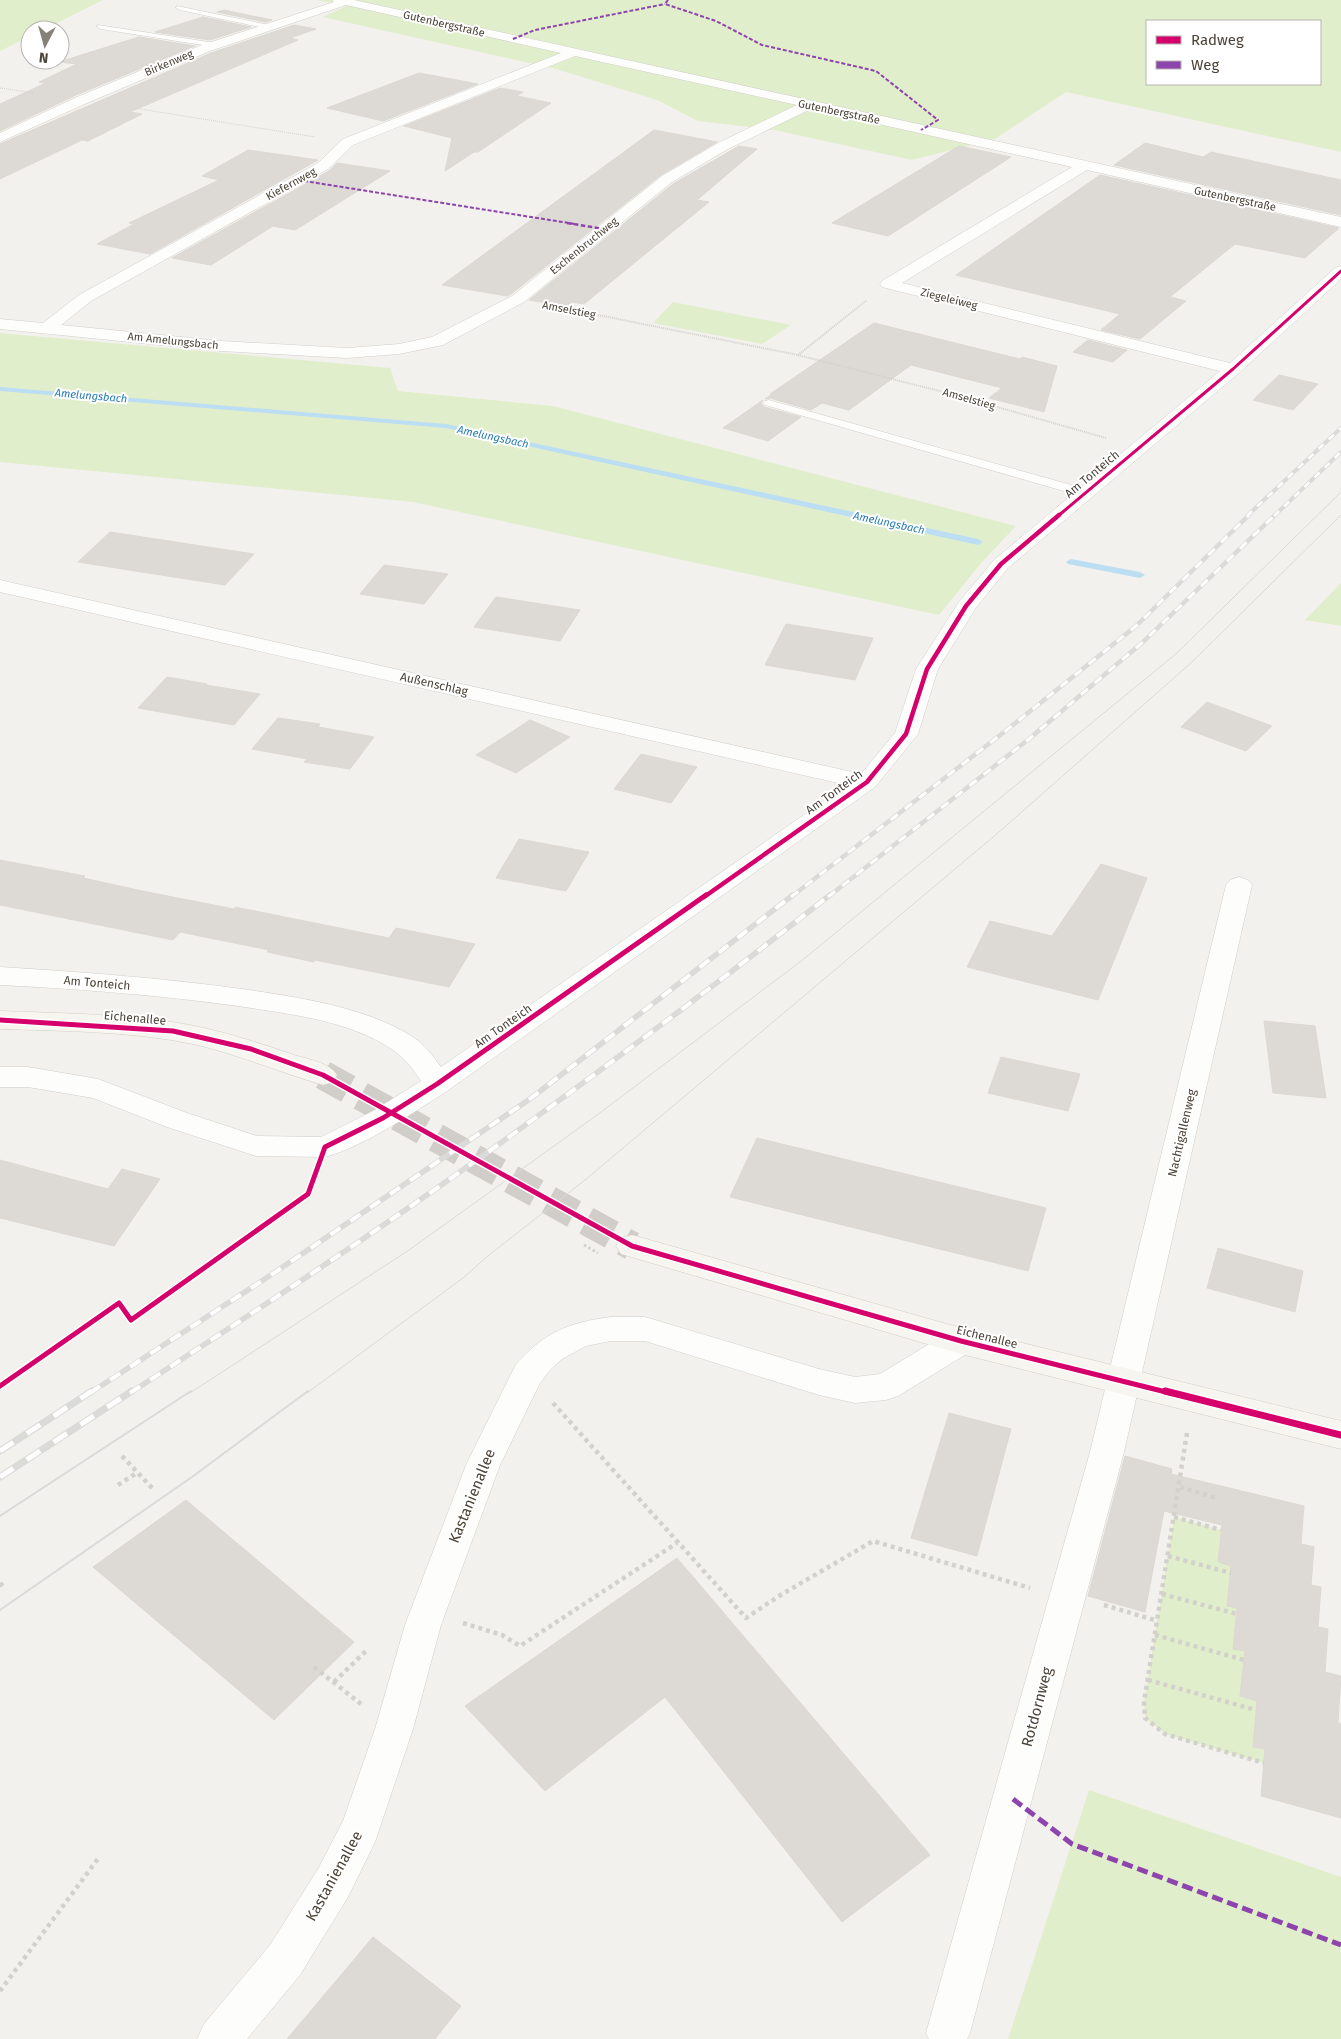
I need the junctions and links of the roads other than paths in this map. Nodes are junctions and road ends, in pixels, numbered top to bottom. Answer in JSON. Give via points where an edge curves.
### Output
{"nodes":[{"id":1,"x":341,"y":1,"type":"edge"},
{"id":2,"x":180,"y":8,"type":"dead end"},
{"id":3,"x":101,"y":27,"type":"dead end"},
{"id":4,"x":269,"y":27,"type":"junction"},
{"id":5,"x":215,"y":44,"type":"junction"},
{"id":6,"x":572,"y":53,"type":"junction"},
{"id":7,"x":808,"y":106,"type":"junction"},
{"id":8,"x":0,"y":138,"type":"edge"},
{"id":9,"x":1085,"y":166,"type":"junction"},
{"id":10,"x":1341,"y":222,"type":"edge"},
{"id":11,"x":1341,"y":271,"type":"edge"},
{"id":12,"x":0,"y":324,"type":"edge"},
{"id":13,"x":47,"y":328,"type":"junction"},
{"id":14,"x":347,"y":353,"type":"joint"},
{"id":15,"x":1233,"y":370,"type":"junction"},
{"id":16,"x":769,"y":403,"type":"dead end"},
{"id":17,"x":1085,"y":493,"type":"junction"},
{"id":18,"x":0,"y":586,"type":"edge"},
{"id":19,"x":868,"y":782,"type":"junction"},
{"id":20,"x":1239,"y":885,"type":"dead end"},
{"id":21,"x":0,"y":976,"type":"edge"},
{"id":22,"x":0,"y":1020,"type":"edge"},
{"id":23,"x":323,"y":1075,"type":"tunnel mouth"},
{"id":24,"x":0,"y":1077,"type":"edge"},
{"id":25,"x":438,"y":1084,"type":"junction"},
{"id":26,"x":632,"y":1246,"type":"tunnel mouth"},
{"id":27,"x":961,"y":1341,"type":"junction"},
{"id":28,"x":1125,"y":1381,"type":"junction"},
{"id":29,"x":1341,"y":1435,"type":"edge"},
{"id":30,"x":948,"y":2033,"type":"dead end"},
{"id":31,"x":219,"y":2039,"type":"edge"}],
"edges":[{"from":1,"to":4,"type":"street","name":"Birkenweg"},
{"from":1,"to":6,"type":"street","name":"Gutenbergstraße"},
{"from":2,"to":4,"type":"lane"},
{"from":3,"to":5,"type":"lane"},
{"from":4,"to":5,"type":"street","name":"Birkenweg"},
{"from":5,"to":8,"type":"street","name":"Birkenweg"},
{"from":6,"to":7,"type":"street","name":"Gutenbergstraße"},
{"from":6,"to":13,"type":"street","name":"Kiefernweg","via":[[348,142],[323,166],[85,298]]},
{"from":7,"to":9,"type":"street","name":"Gutenbergstraße"},
{"from":7,"to":14,"type":"street","name":"Eschenbruchweg","via":[[723,146],[667,179],[518,299],[437,341],[399,349]]},
{"from":9,"to":10,"type":"street","name":"Gutenbergstraße"},
{"from":9,"to":15,"type":"street","name":"Ziegeleiweg","via":[[888,284]]},
{"from":11,"to":15,"type":"street","name":"Am Tonteich"},
{"from":12,"to":13,"type":"street","name":"Am Amelungsbach"},
{"from":13,"to":14,"type":"street","name":"Am Amelungsbach","via":[[221,346]]},
{"from":15,"to":17,"type":"street","name":"Am Tonteich"},
{"from":16,"to":17,"type":"lane"},
{"from":17,"to":19,"type":"street","name":"Am Tonteich","via":[[1001,564],[966,606],[927,669],[906,734]]},
{"from":18,"to":19,"type":"street","name":"Außenschlag"},
{"from":19,"to":25,"type":"street","name":"Am Tonteich"},
{"from":20,"to":28,"type":"street","name":"Nachtigallenweg"},
{"from":21,"to":25,"type":"street","name":"Am Tonteich","via":[[178,990],[299,1006],[355,1022],[398,1040],[420,1056]]},
{"from":22,"to":23,"type":"street","name":"Eichenallee","via":[[173,1032],[251,1049]]},
{"from":24,"to":25,"type":"street","name":"Am Tonteich","via":[[28,1077],[98,1089],[256,1146],[326,1147],[383,1118]]},
{"from":26,"to":27,"type":"street","name":"Eichenallee"},
{"from":27,"to":28,"type":"street","name":"Eichenallee"},
{"from":27,"to":31,"type":"street","name":"Kastanienallee","via":[[886,1387],[855,1390],[645,1329],[615,1328],[582,1333],[558,1344],[536,1361],[476,1483],[423,1625],[394,1729],[361,1828],[333,1883],[285,1960]]},
{"from":28,"to":29,"type":"street","name":"Eichenallee"},
{"from":28,"to":30,"type":"street","name":"Rotdornweg"}]}
